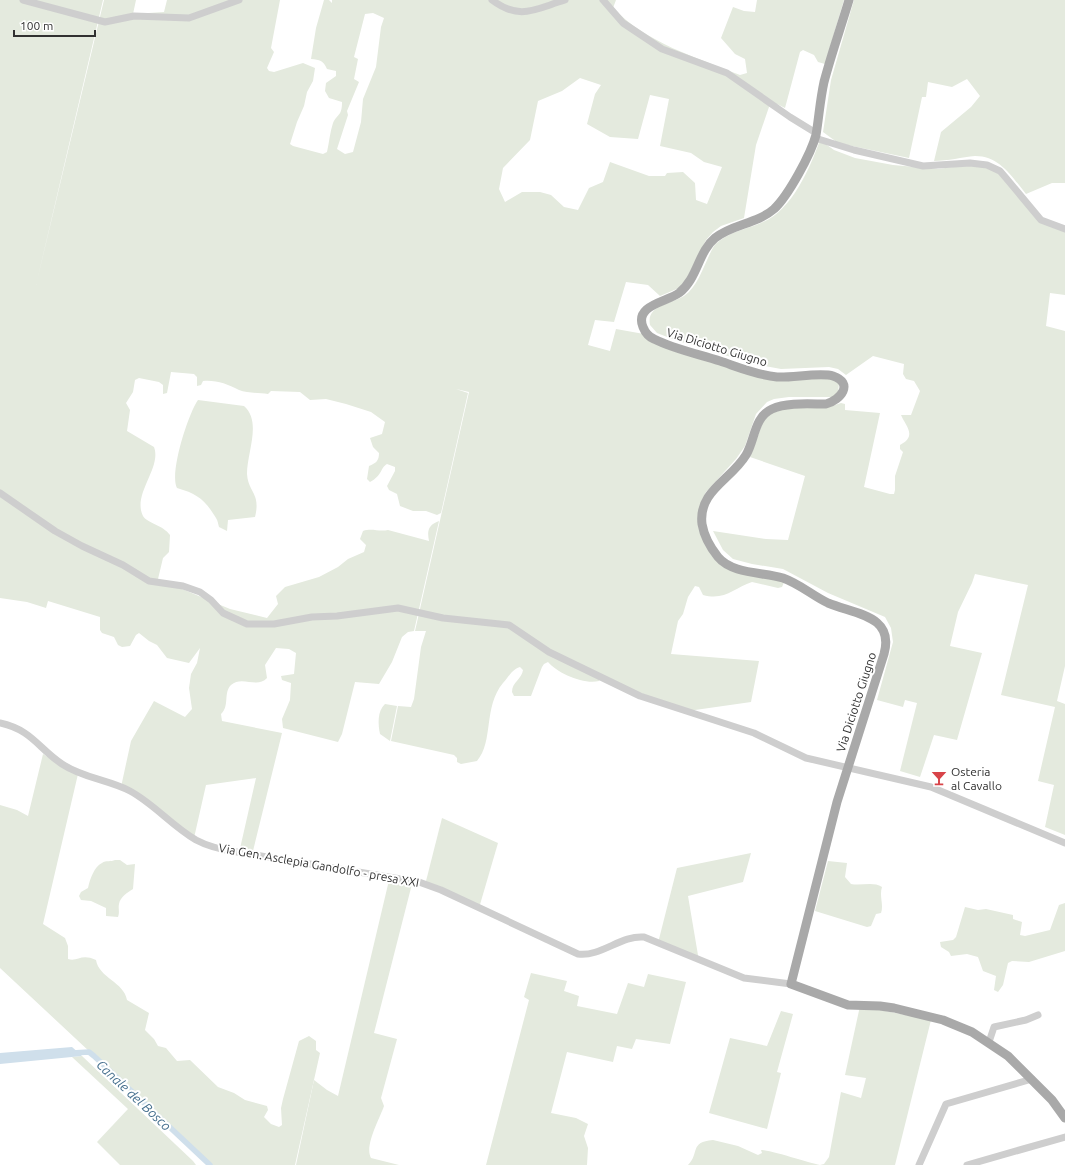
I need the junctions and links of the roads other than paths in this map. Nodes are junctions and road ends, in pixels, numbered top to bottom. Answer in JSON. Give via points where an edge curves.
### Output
{"nodes":[{"id":1,"x":23,"y":0,"type":"edge"},
{"id":2,"x":239,"y":0,"type":"edge"},
{"id":3,"x":492,"y":0,"type":"edge"},
{"id":4,"x":565,"y":0,"type":"edge"},
{"id":5,"x":603,"y":0,"type":"edge"},
{"id":6,"x":849,"y":0,"type":"edge"},
{"id":7,"x":815,"y":135,"type":"junction"},
{"id":8,"x":1065,"y":229,"type":"edge"},
{"id":9,"x":0,"y":493,"type":"edge"},
{"id":10,"x":0,"y":723,"type":"edge"},
{"id":11,"x":848,"y":768,"type":"junction"},
{"id":12,"x":1065,"y":843,"type":"edge"},
{"id":13,"x":791,"y":984,"type":"junction"},
{"id":14,"x":1038,"y":1015,"type":"dead end"},
{"id":15,"x":989,"y":1042,"type":"junction"},
{"id":16,"x":1032,"y":1079,"type":"junction"},
{"id":17,"x":1065,"y":1118,"type":"edge"},
{"id":18,"x":1065,"y":1137,"type":"edge"},
{"id":19,"x":919,"y":1165,"type":"edge"},
{"id":20,"x":967,"y":1165,"type":"edge"}],
"edges":[{"from":1,"to":2,"type":"street","via":[[105,22],[134,16],[190,18]]},
{"from":3,"to":4,"type":"street","via":[[503,8],[518,13]]},
{"from":5,"to":7,"type":"street","via":[[623,23],[662,49],[727,73]]},
{"from":6,"to":7,"type":"main road","name":"Via Diciotto Giugno","via":[[824,80]]},
{"from":7,"to":8,"type":"street","via":[[854,150],[922,166],[979,163],[987,165],[1000,171],[1041,220]]},
{"from":7,"to":11,"type":"main road","name":"Via Diciotto Giugno","via":[[804,162],[780,203],[764,216],[715,237],[685,288],[678,294],[647,308],[642,317],[642,324],[652,339],[758,373],[790,377],[828,375],[834,376],[842,383],[842,395],[833,402],[780,406],[766,413],[757,425],[744,458],[706,500],[702,520],[709,544],[725,563],[794,583],[827,602],[868,616],[884,629],[886,647]]},
{"from":9,"to":11,"type":"street","via":[[77,543],[123,565],[149,581],[183,586],[200,592],[223,613],[247,624],[274,624],[312,617],[398,608],[443,618],[502,623],[516,628],[549,652],[640,696],[754,734],[806,758]]},
{"from":10,"to":13,"type":"street","name":"Via Gen. Asclepia Gandolfo - presa XXI","via":[[26,733],[57,761],[73,770],[135,794],[190,836],[207,845],[419,882],[442,890],[578,954],[587,954],[628,939],[644,937],[744,978]]},
{"from":11,"to":12,"type":"street","via":[[931,787]]},
{"from":11,"to":13,"type":"main road","name":"Via Diciotto Giugno"},
{"from":13,"to":15,"type":"main road","via":[[848,1005],[880,1006],[943,1020]]},
{"from":14,"to":15,"type":"street","via":[[994,1027]]},
{"from":15,"to":16,"type":"main road"},
{"from":16,"to":17,"type":"main road"},
{"from":16,"to":19,"type":"street","via":[[946,1104]]},
{"from":18,"to":20,"type":"street"}]}
